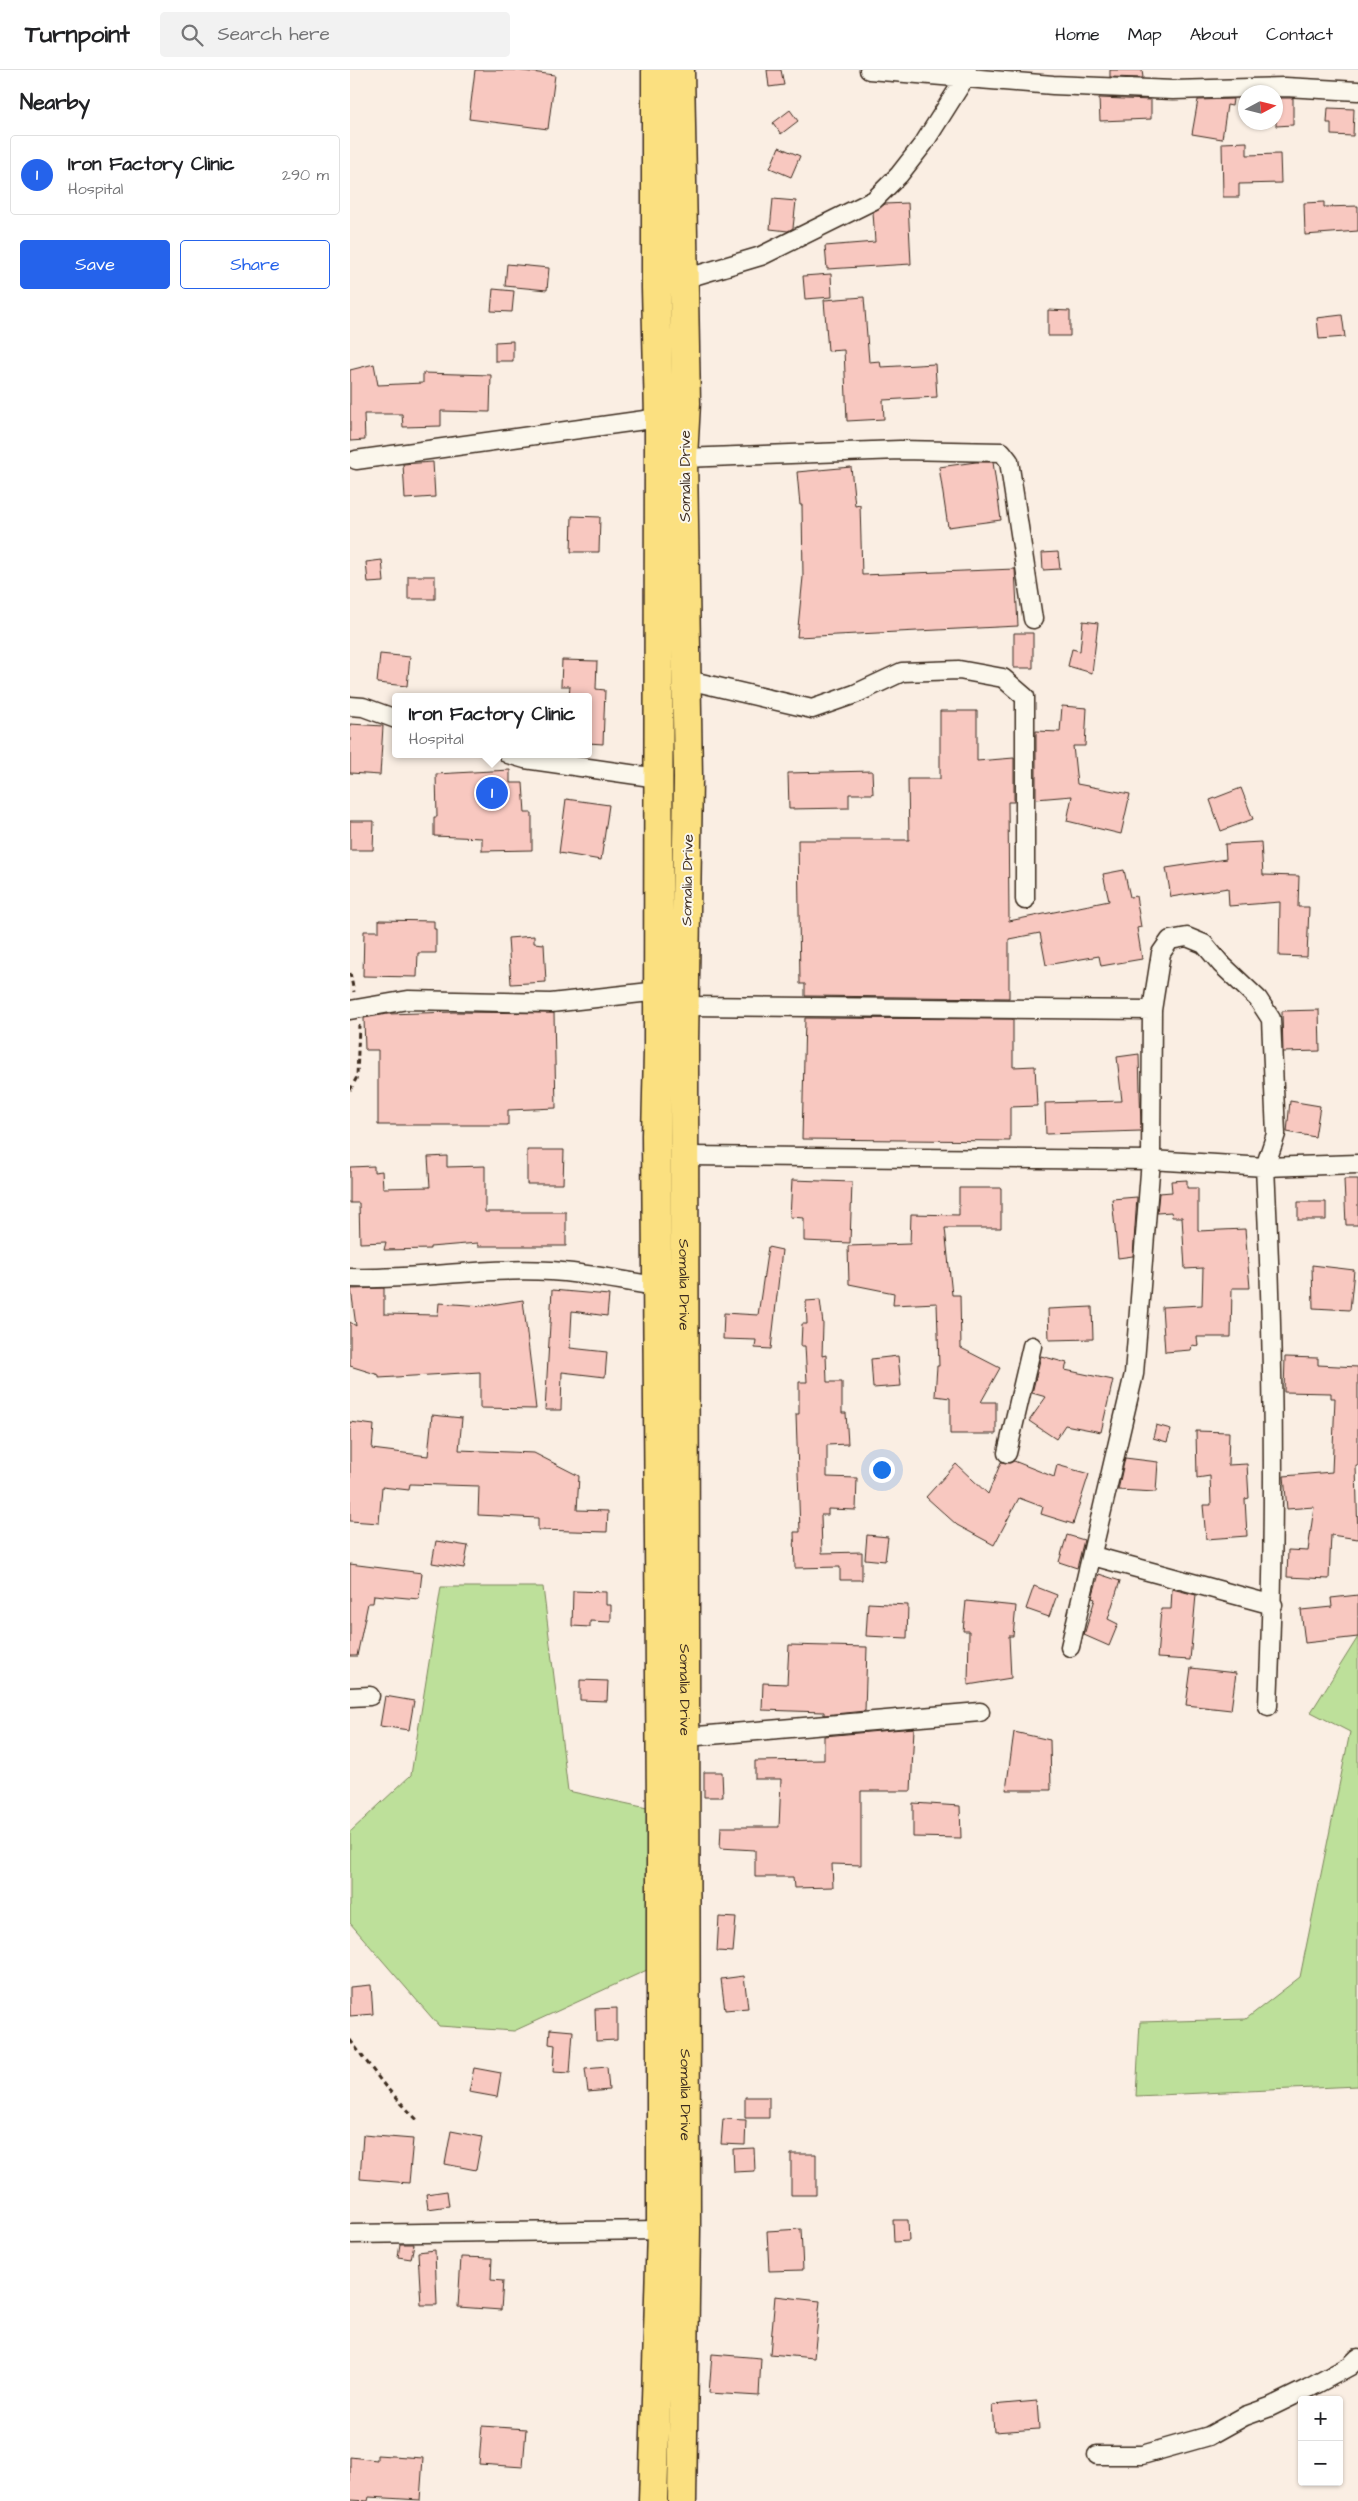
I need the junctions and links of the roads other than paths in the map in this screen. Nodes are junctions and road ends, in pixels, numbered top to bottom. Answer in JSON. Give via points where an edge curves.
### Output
{"nodes":[{"id":1,"x":656,"y":70,"type":"edge"},
{"id":2,"x":680,"y":70,"type":"edge"},
{"id":3,"x":868,"y":70,"type":"edge"},
{"id":4,"x":966,"y":74,"type":"edge"},
{"id":5,"x":1053,"y":77,"type":"edge"},
{"id":6,"x":1285,"y":78,"type":"edge"},
{"id":7,"x":1358,"y":91,"type":"edge"},
{"id":8,"x":684,"y":279,"type":"junction"},
{"id":9,"x":659,"y":418,"type":"junction"},
{"id":10,"x":683,"y":458,"type":"junction"},
{"id":11,"x":356,"y":460,"type":"dead end"},
{"id":12,"x":1033,"y":619,"type":"dead end"},
{"id":13,"x":688,"y":680,"type":"junction"},
{"id":14,"x":350,"y":706,"type":"edge"},
{"id":15,"x":392,"y":718,"type":"edge"},
{"id":16,"x":522,"y":758,"type":"edge"},
{"id":17,"x":658,"y":778,"type":"junction"},
{"id":18,"x":1025,"y":900,"type":"dead end"},
{"id":19,"x":658,"y":990,"type":"junction"},
{"id":20,"x":685,"y":998,"type":"junction"},
{"id":21,"x":354,"y":1010,"type":"edge"},
{"id":22,"x":1152,"y":1010,"type":"junction"},
{"id":23,"x":685,"y":1156,"type":"junction"},
{"id":24,"x":1151,"y":1160,"type":"junction"},
{"id":25,"x":1358,"y":1164,"type":"edge"},
{"id":26,"x":1265,"y":1167,"type":"junction"},
{"id":27,"x":350,"y":1278,"type":"edge"},
{"id":28,"x":656,"y":1286,"type":"junction"},
{"id":29,"x":1032,"y":1346,"type":"dead end"},
{"id":30,"x":1007,"y":1453,"type":"dead end"},
{"id":31,"x":1093,"y":1556,"type":"junction"},
{"id":32,"x":1272,"y":1605,"type":"junction"},
{"id":33,"x":1070,"y":1647,"type":"dead end"},
{"id":34,"x":370,"y":1696,"type":"dead end"},
{"id":35,"x":350,"y":1697,"type":"edge"},
{"id":36,"x":1268,"y":1706,"type":"dead end"},
{"id":37,"x":980,"y":1712,"type":"dead end"},
{"id":38,"x":686,"y":1737,"type":"junction"},
{"id":39,"x":661,"y":2230,"type":"junction"},
{"id":40,"x":350,"y":2234,"type":"edge"},
{"id":41,"x":1358,"y":2358,"type":"edge"},
{"id":42,"x":1097,"y":2455,"type":"dead end"},
{"id":43,"x":653,"y":2501,"type":"edge"},
{"id":44,"x":682,"y":2501,"type":"edge"}],
"edges":[{"from":1,"to":9,"type":"main road","name":"Somalia Drive"},
{"from":2,"to":8,"type":"main road","name":"Somalia Drive"},
{"from":3,"to":4,"type":"street"},
{"from":4,"to":5,"type":"street"},
{"from":4,"to":8,"type":"street","via":[[900,175],[874,200],[761,256]]},
{"from":5,"to":6,"type":"street","via":[[1173,90]]},
{"from":6,"to":7,"type":"street"},
{"from":8,"to":10,"type":"main road","name":"Somalia Drive","via":[[686,403]]},
{"from":9,"to":11,"type":"street"},
{"from":9,"to":17,"type":"main road","name":"Somalia Drive"},
{"from":10,"to":12,"type":"street","via":[[900,450],[1002,452],[1009,461]]},
{"from":10,"to":13,"type":"main road","name":"Somalia Drive"},
{"from":13,"to":18,"type":"street","via":[[812,709],[902,672],[959,670],[1003,678],[1025,697]]},
{"from":13,"to":20,"type":"main road","name":"Somalia Drive"},
{"from":14,"to":15,"type":"street"},
{"from":16,"to":17,"type":"street"},
{"from":17,"to":19,"type":"main road","name":"Somalia Drive"},
{"from":19,"to":20,"type":"street"},
{"from":19,"to":21,"type":"street","via":[[551,1003],[408,1000]]},
{"from":19,"to":28,"type":"main road","name":"Somalia Drive"},
{"from":20,"to":22,"type":"street"},
{"from":20,"to":23,"type":"main road","name":"Somalia Drive"},
{"from":22,"to":24,"type":"street"},
{"from":22,"to":26,"type":"street","via":[[1161,953],[1170,940],[1187,937],[1204,944],[1258,999],[1271,1019],[1276,1134]]},
{"from":23,"to":24,"type":"street"},
{"from":23,"to":38,"type":"main road","name":"Somalia Drive"},
{"from":24,"to":26,"type":"street"},
{"from":24,"to":31,"type":"street","via":[[1134,1374]]},
{"from":25,"to":26,"type":"street"},
{"from":26,"to":32,"type":"street","via":[[1273,1381]]},
{"from":27,"to":28,"type":"street","via":[[552,1271]]},
{"from":28,"to":39,"type":"main road","name":"Somalia Drive"},
{"from":29,"to":30,"type":"street"},
{"from":31,"to":32,"type":"street"},
{"from":31,"to":33,"type":"street"},
{"from":32,"to":36,"type":"street"},
{"from":34,"to":35,"type":"street"},
{"from":37,"to":38,"type":"street"},
{"from":38,"to":44,"type":"main road","name":"Somalia Drive","via":[[686,2229]]},
{"from":39,"to":40,"type":"street"},
{"from":39,"to":43,"type":"main road","name":"Somalia Drive"},
{"from":41,"to":42,"type":"street","via":[[1350,2366],[1310,2388],[1270,2408],[1245,2416],[1209,2436],[1142,2455]]}]}
